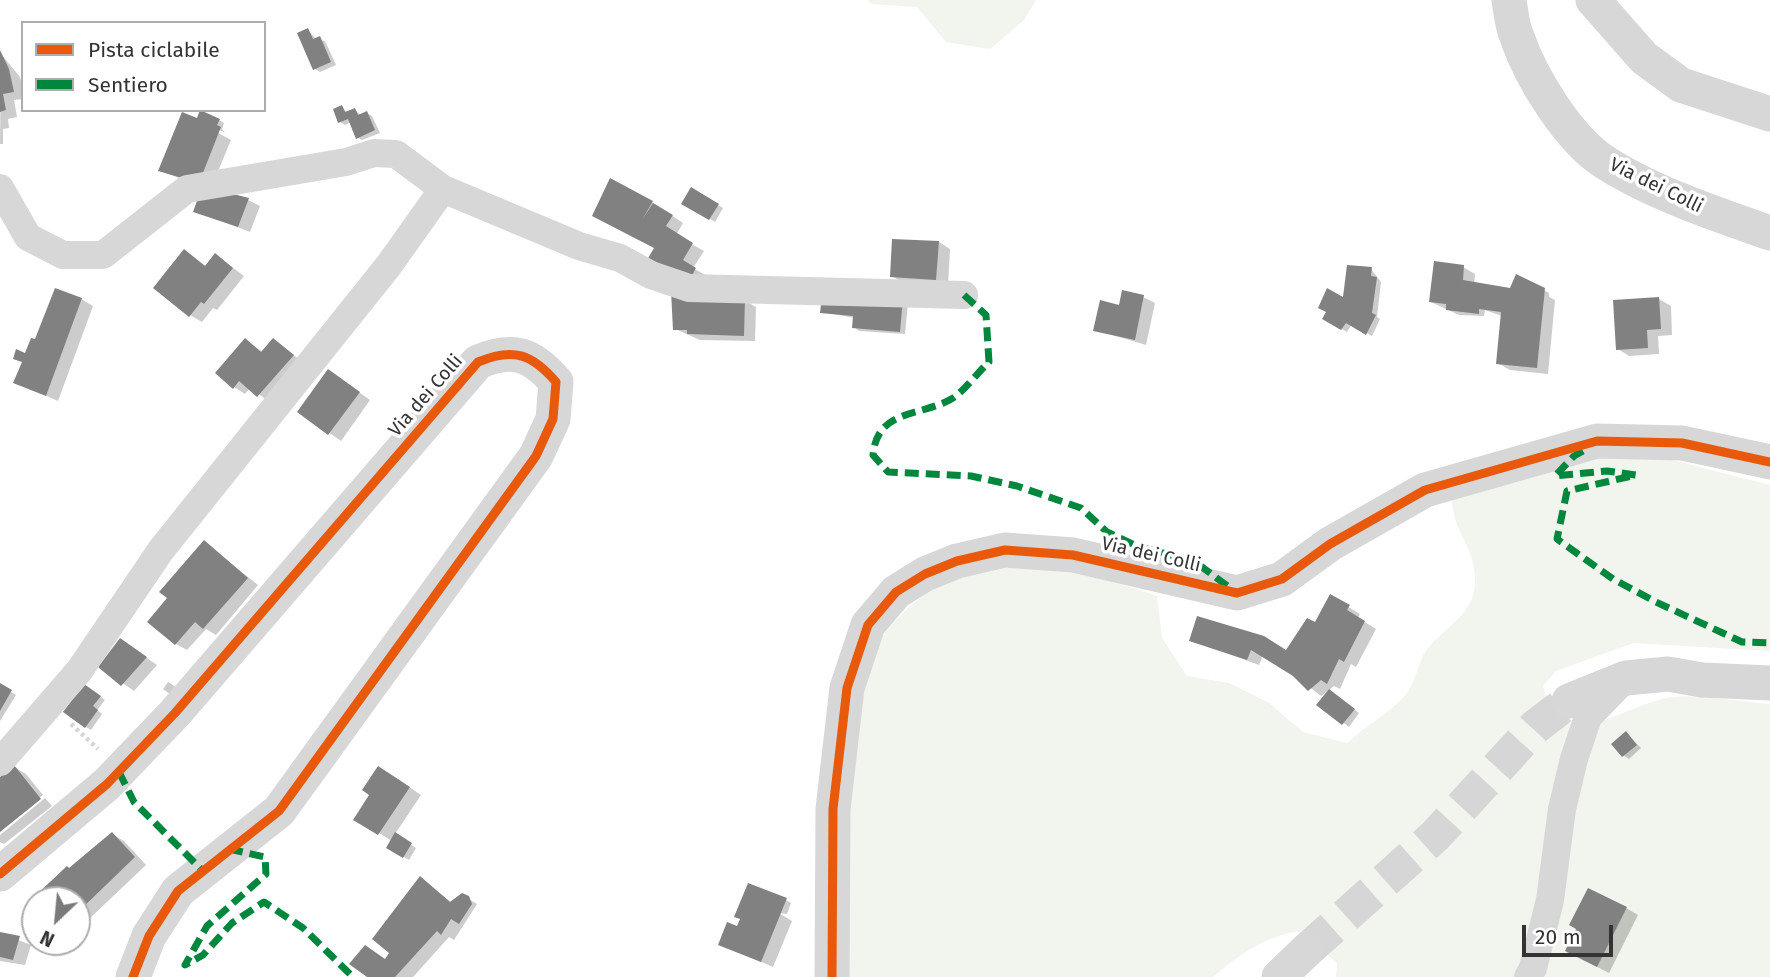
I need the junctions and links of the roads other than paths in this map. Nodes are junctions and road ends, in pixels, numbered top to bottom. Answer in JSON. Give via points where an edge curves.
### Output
{"nodes":[{"id":1,"x":1509,"y":0,"type":"edge"},
{"id":2,"x":1592,"y":0,"type":"edge"},
{"id":3,"x":1770,"y":114,"type":"edge"},
{"id":4,"x":0,"y":188,"type":"edge"},
{"id":5,"x":443,"y":190,"type":"junction"},
{"id":6,"x":1770,"y":233,"type":"edge"},
{"id":7,"x":964,"y":295,"type":"dead end"},
{"id":8,"x":1770,"y":461,"type":"edge"},
{"id":9,"x":1626,"y":678,"type":"junction"},
{"id":10,"x":1770,"y":683,"type":"edge"},
{"id":11,"x":1569,"y":701,"type":"tunnel mouth"},
{"id":12,"x":0,"y":762,"type":"edge"},
{"id":13,"x":0,"y":874,"type":"edge"},
{"id":14,"x":1306,"y":951,"type":"tunnel mouth"},
{"id":15,"x":133,"y":977,"type":"edge"},
{"id":16,"x":832,"y":977,"type":"edge"},
{"id":17,"x":1279,"y":977,"type":"edge"},
{"id":18,"x":1528,"y":977,"type":"edge"}],
"edges":[{"from":1,"to":6,"type":"street","name":"Via dei Colli","via":[[1516,36],[1546,95],[1605,163],[1706,211]]},
{"from":2,"to":3,"type":"street","via":[[1644,58],[1681,85]]},
{"from":4,"to":5,"type":"street","via":[[28,237],[63,255],[103,255],[187,189],[346,162],[374,153],[396,154]]},
{"from":5,"to":7,"type":"street","via":[[690,288]]},
{"from":5,"to":12,"type":"street","via":[[162,550],[79,671]]},
{"from":8,"to":16,"type":"street","name":"Via dei Colli","via":[[1682,443],[1597,441],[1426,490],[1329,544],[1282,579],[1237,593],[1073,555],[1005,550],[925,574],[896,592],[868,625],[847,688],[833,809]]},
{"from":9,"to":10,"type":"street","via":[[1668,674]]},
{"from":9,"to":11,"type":"street"},
{"from":9,"to":18,"type":"street","via":[[1588,717],[1574,759],[1550,900]]},
{"from":13,"to":15,"type":"street","name":"Via dei Colli","via":[[119,772],[175,713],[478,362],[501,352],[539,362],[556,382],[553,419],[536,456],[279,811],[178,891],[149,936]]},
{"from":14,"to":17,"type":"street"}]}
